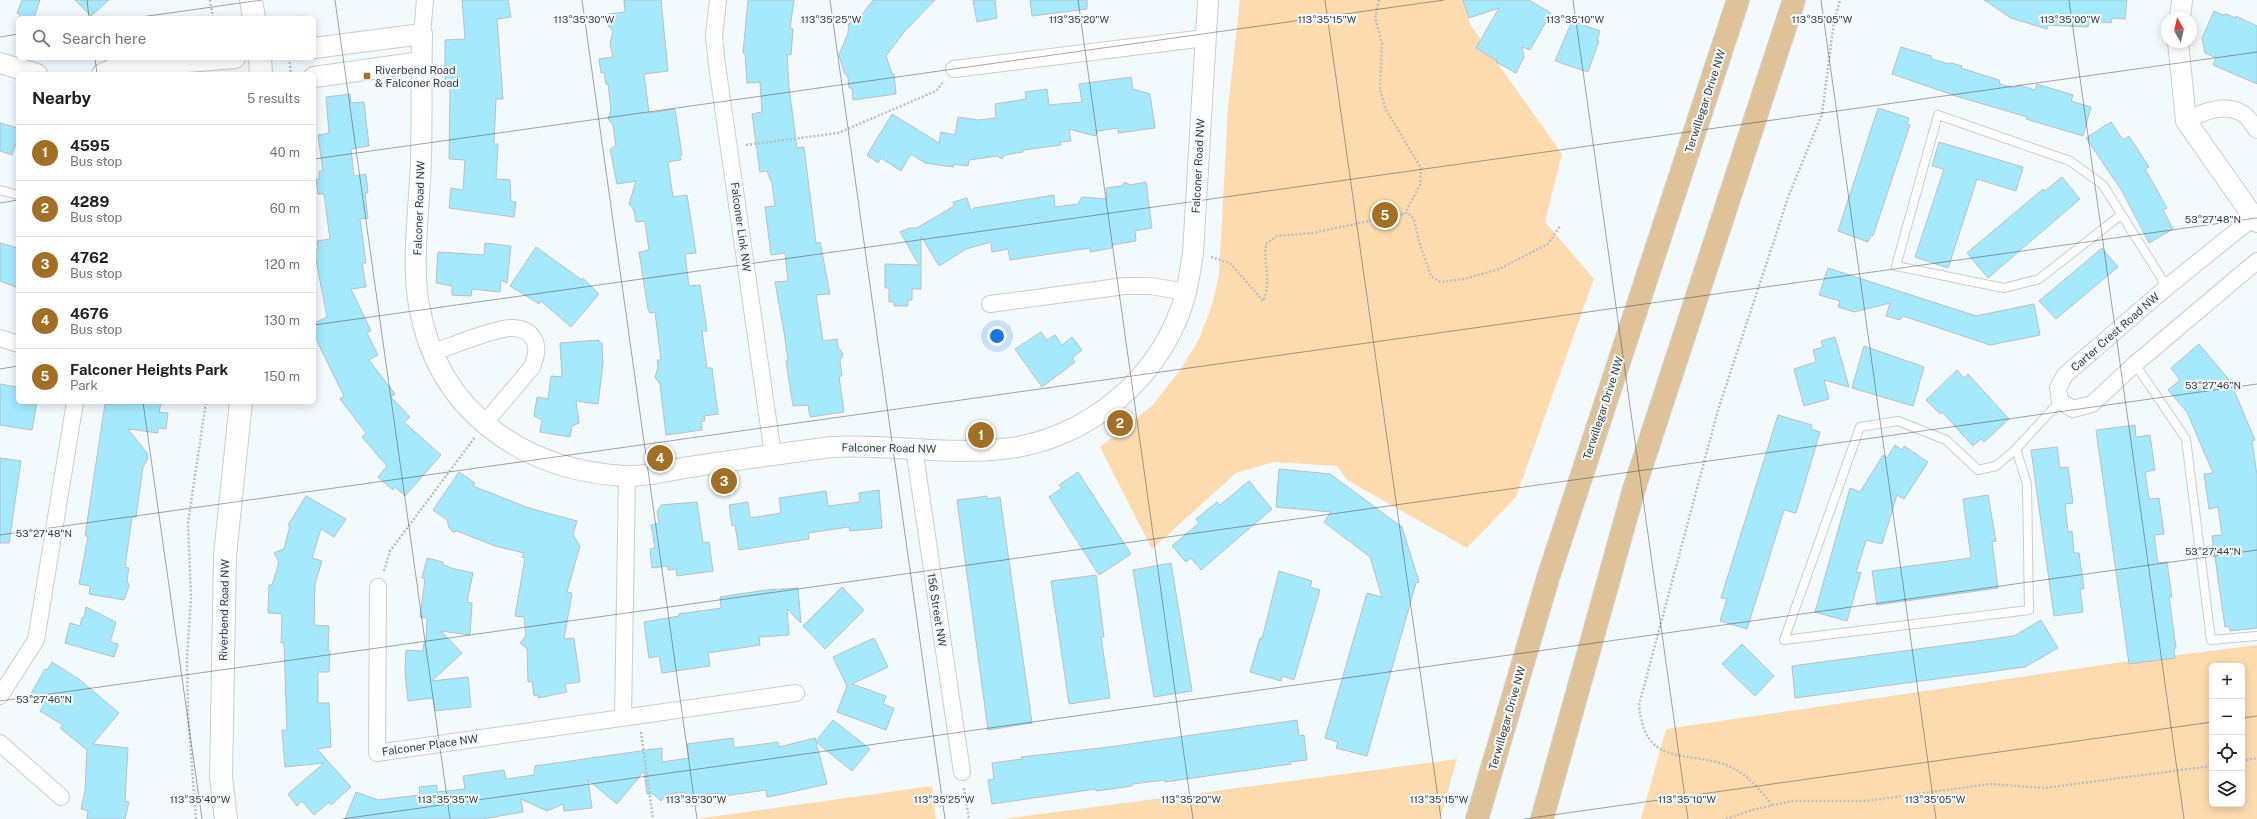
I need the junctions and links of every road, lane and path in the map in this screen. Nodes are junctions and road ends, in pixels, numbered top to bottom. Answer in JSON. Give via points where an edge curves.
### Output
{"nodes":[{"id":1,"x":210,"y":0,"type":"edge"},
{"id":2,"x":251,"y":0,"type":"edge"},
{"id":3,"x":425,"y":0,"type":"edge"},
{"id":4,"x":718,"y":0,"type":"edge"},
{"id":5,"x":1208,"y":0,"type":"edge"},
{"id":6,"x":1380,"y":0,"type":"edge"},
{"id":7,"x":1738,"y":0,"type":"edge"},
{"id":8,"x":1794,"y":0,"type":"edge"},
{"id":9,"x":1840,"y":0,"type":"edge"},
{"id":10,"x":2182,"y":0,"type":"edge"},
{"id":11,"x":2181,"y":12,"type":"edge"},
{"id":12,"x":213,"y":16,"type":"edge"},
{"id":13,"x":254,"y":16,"type":"edge"},
{"id":14,"x":422,"y":34,"type":"junction"},
{"id":15,"x":1205,"y":38,"type":"junction"},
{"id":16,"x":316,"y":48,"type":"edge"},
{"id":17,"x":2179,"y":48,"type":"edge"},
{"id":18,"x":211,"y":60,"type":"edge"},
{"id":19,"x":260,"y":60,"type":"edge"},
{"id":20,"x":289,"y":60,"type":"edge"},
{"id":21,"x":421,"y":62,"type":"junction"},
{"id":22,"x":0,"y":63,"type":"edge"},
{"id":23,"x":954,"y":69,"type":"joint"},
{"id":24,"x":30,"y":72,"type":"edge"},
{"id":25,"x":106,"y":72,"type":"edge"},
{"id":26,"x":261,"y":72,"type":"edge"},
{"id":27,"x":291,"y":72,"type":"edge"},
{"id":28,"x":316,"y":77,"type":"edge"},
{"id":29,"x":2186,"y":121,"type":"junction"},
{"id":30,"x":2257,"y":130,"type":"edge"},
{"id":31,"x":729,"y":147,"type":"junction"},
{"id":32,"x":0,"y":190,"type":"edge"},
{"id":33,"x":16,"y":194,"type":"edge"},
{"id":34,"x":1404,"y":214,"type":"junction"},
{"id":35,"x":2120,"y":215,"type":"junction"},
{"id":36,"x":2255,"y":220,"type":"edge"},
{"id":37,"x":1560,"y":226,"type":"dead end"},
{"id":38,"x":1193,"y":253,"type":"junction"},
{"id":39,"x":2257,"y":261,"type":"edge"},
{"id":40,"x":2167,"y":287,"type":"junction"},
{"id":41,"x":1186,"y":292,"type":"junction"},
{"id":42,"x":990,"y":304,"type":"dead end"},
{"id":43,"x":0,"y":338,"type":"edge"},
{"id":44,"x":16,"y":343,"type":"edge"},
{"id":45,"x":433,"y":352,"type":"junction"},
{"id":46,"x":2135,"y":364,"type":"junction"},
{"id":47,"x":2060,"y":401,"type":"junction"},
{"id":48,"x":75,"y":404,"type":"edge"},
{"id":49,"x":206,"y":404,"type":"edge"},
{"id":50,"x":241,"y":404,"type":"edge"},
{"id":51,"x":484,"y":424,"type":"junction"},
{"id":52,"x":914,"y":448,"type":"junction"},
{"id":53,"x":2016,"y":449,"type":"junction"},
{"id":54,"x":773,"y":454,"type":"junction"},
{"id":55,"x":627,"y":476,"type":"junction"},
{"id":56,"x":378,"y":587,"type":"joint"},
{"id":57,"x":2257,"y":636,"type":"edge"},
{"id":58,"x":796,"y":693,"type":"dead end"},
{"id":59,"x":0,"y":696,"type":"edge"},
{"id":60,"x":631,"y":716,"type":"junction"},
{"id":61,"x":0,"y":743,"type":"edge"},
{"id":62,"x":2257,"y":758,"type":"edge"},
{"id":63,"x":2245,"y":760,"type":"edge"},
{"id":64,"x":2209,"y":766,"type":"edge"},
{"id":65,"x":962,"y":772,"type":"joint"},
{"id":66,"x":61,"y":797,"type":"dead end"},
{"id":67,"x":1772,"y":805,"type":"junction"},
{"id":68,"x":196,"y":819,"type":"edge"},
{"id":69,"x":226,"y":819,"type":"edge"},
{"id":70,"x":653,"y":819,"type":"edge"},
{"id":71,"x":969,"y":819,"type":"edge"},
{"id":72,"x":1477,"y":819,"type":"edge"},
{"id":73,"x":1542,"y":819,"type":"edge"},
{"id":74,"x":1726,"y":819,"type":"edge"}],
"edges":[{"from":1,"to":12,"type":"path"},
{"from":2,"to":13,"type":"main road"},
{"from":3,"to":14,"type":"street","name":"Falconer Road NW"},
{"from":4,"to":31,"type":"street","name":"Falconer Link NW","via":[[714,36]]},
{"from":5,"to":15,"type":"street","name":"Falconer Road NW"},
{"from":6,"to":34,"type":"path","via":[[1375,17],[1382,44],[1380,89],[1385,108],[1421,168],[1420,185]]},
{"from":7,"to":72,"type":"main road","name":"Terwillegar Drive NW","via":[[1548,578]]},
{"from":8,"to":73,"type":"main road","via":[[1634,489]]},
{"from":9,"to":67,"type":"path","via":[[1834,21],[1822,114],[1789,195],[1718,410],[1639,705],[1641,726],[1656,747],[1673,755],[1727,765],[1753,782]]},
{"from":10,"to":11,"type":"street"},
{"from":14,"to":16,"type":"street"},
{"from":14,"to":21,"type":"street","name":"Falconer Road NW"},
{"from":15,"to":23,"type":"street"},
{"from":15,"to":38,"type":"street","name":"Falconer Road NW"},
{"from":17,"to":29,"type":"street","name":"Carter Crest Road NW"},
{"from":18,"to":25,"type":"street","via":[[115,68]]},
{"from":19,"to":26,"type":"main road"},
{"from":20,"to":27,"type":"path"},
{"from":21,"to":28,"type":"street"},
{"from":21,"to":45,"type":"street","name":"Falconer Road NW","via":[[421,158],[416,278],[421,316]]},
{"from":22,"to":24,"type":"street"},
{"from":23,"to":31,"type":"path","via":[[936,91],[838,132]]},
{"from":29,"to":30,"type":"street","via":[[2203,111],[2225,108],[2245,115]]},
{"from":29,"to":36,"type":"street","name":"Carter Crest Road NW"},
{"from":31,"to":54,"type":"street","name":"Falconer Link NW"},
{"from":32,"to":33,"type":"lane"},
{"from":34,"to":37,"type":"path","via":[[1408,213],[1414,219],[1425,262],[1431,276],[1440,282],[1464,280],[1499,269],[1548,244]]},
{"from":34,"to":38,"type":"path","via":[[1312,233],[1278,236],[1266,244],[1264,256],[1268,290],[1263,301],[1230,263],[1223,259]]},
{"from":35,"to":35,"type":"lane","via":[[2103,185],[2070,161],[1938,115],[1896,266],[2004,288],[2039,279]]},
{"from":35,"to":40,"type":"lane"},
{"from":36,"to":40,"type":"street","name":"Carter Crest Road NW"},
{"from":38,"to":41,"type":"street","name":"Falconer Road NW"},
{"from":39,"to":46,"type":"street"},
{"from":40,"to":47,"type":"street","name":"Carter Crest Road NW","via":[[2065,374],[2058,388]]},
{"from":41,"to":42,"type":"street","via":[[1150,286],[1125,286]]},
{"from":41,"to":52,"type":"street","name":"Falconer Road NW","via":[[1175,322],[1159,353],[1142,375],[1121,397],[1068,433],[1044,442],[1002,449]]},
{"from":43,"to":44,"type":"street"},
{"from":45,"to":51,"type":"street","name":"Falconer Road NW","via":[[455,390]]},
{"from":45,"to":51,"type":"street","via":[[511,328],[526,330],[532,337],[537,346],[532,367]]},
{"from":46,"to":47,"type":"street","via":[[2092,404],[2073,409]]},
{"from":46,"to":57,"type":"lane","via":[[2186,439],[2211,640]]},
{"from":47,"to":53,"type":"lane"},
{"from":48,"to":59,"type":"street","via":[[36,640]]},
{"from":49,"to":68,"type":"path","via":[[188,523],[191,598],[187,658],[188,716]]},
{"from":50,"to":69,"type":"main road","name":"Riverbend Road NW","via":[[225,555],[221,778]]},
{"from":51,"to":55,"type":"street","name":"Falconer Road NW","via":[[520,449],[551,462],[587,472]]},
{"from":51,"to":56,"type":"path","via":[[390,551]]},
{"from":52,"to":54,"type":"street","name":"Falconer Road NW","via":[[863,445]]},
{"from":52,"to":65,"type":"street","name":"156 Street NW"},
{"from":53,"to":53,"type":"lane","via":[[2027,484],[2029,610],[1784,640],[1860,427],[1898,421],[1946,440],[1978,470],[1996,466]]},
{"from":54,"to":55,"type":"street","name":"Falconer Road NW"},
{"from":55,"to":60,"type":"street"},
{"from":56,"to":60,"type":"street","name":"Falconer Place NW","via":[[377,753]]},
{"from":58,"to":60,"type":"street","name":"Falconer Place NW"},
{"from":60,"to":70,"type":"path"},
{"from":61,"to":66,"type":"street"},
{"from":62,"to":63,"type":"path"},
{"from":64,"to":67,"type":"path","via":[[2044,788],[1990,784],[1866,801],[1817,800]]},
{"from":65,"to":71,"type":"path"},
{"from":67,"to":74,"type":"path"}]}
